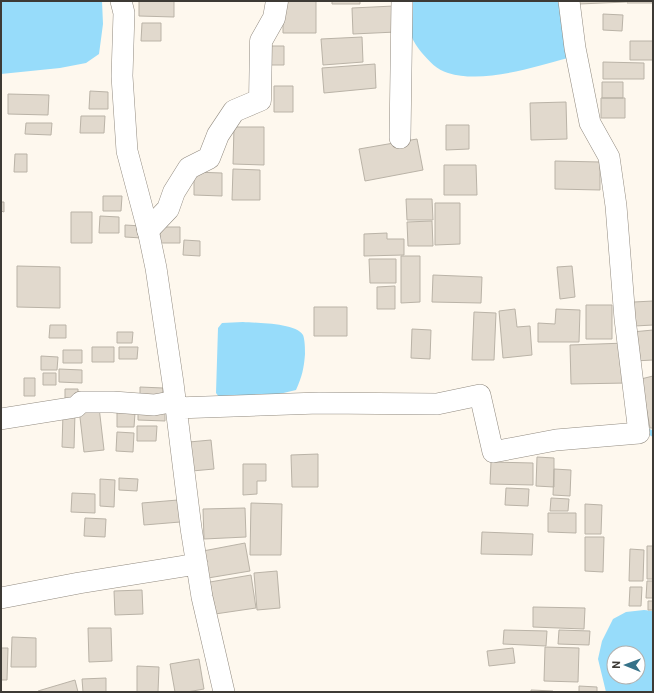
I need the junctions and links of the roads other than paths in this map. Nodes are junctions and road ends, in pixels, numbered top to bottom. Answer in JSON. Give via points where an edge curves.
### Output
{"nodes":[{"id":1,"x":121,"y":1,"type":"edge"},
{"id":2,"x":277,"y":1,"type":"edge"},
{"id":3,"x":402,"y":1,"type":"edge"},
{"id":4,"x":569,"y":1,"type":"edge"},
{"id":5,"x":400,"y":138,"type":"dead end"},
{"id":6,"x":148,"y":230,"type":"junction"},
{"id":7,"x":176,"y":404,"type":"junction"},
{"id":8,"x":1,"y":419,"type":"edge"},
{"id":9,"x":197,"y":564,"type":"junction"},
{"id":10,"x":1,"y":598,"type":"edge"},
{"id":11,"x":224,"y":692,"type":"edge"}],
"edges":[{"from":1,"to":6,"type":"street","via":[[124,14],[122,76],[127,151]]},
{"from":2,"to":6,"type":"street","via":[[274,18],[261,41],[260,100],[234,111],[218,136],[210,158],[189,168],[174,192],[168,209]]},
{"from":3,"to":5,"type":"street"},
{"from":4,"to":7,"type":"street","via":[[590,123],[609,157],[638,433],[556,440],[493,452],[480,395],[437,404]]},
{"from":6,"to":7,"type":"street"},
{"from":7,"to":8,"type":"street","via":[[81,402],[76,407]]},
{"from":7,"to":9,"type":"street"},
{"from":9,"to":10,"type":"street"},
{"from":9,"to":11,"type":"street"}]}
